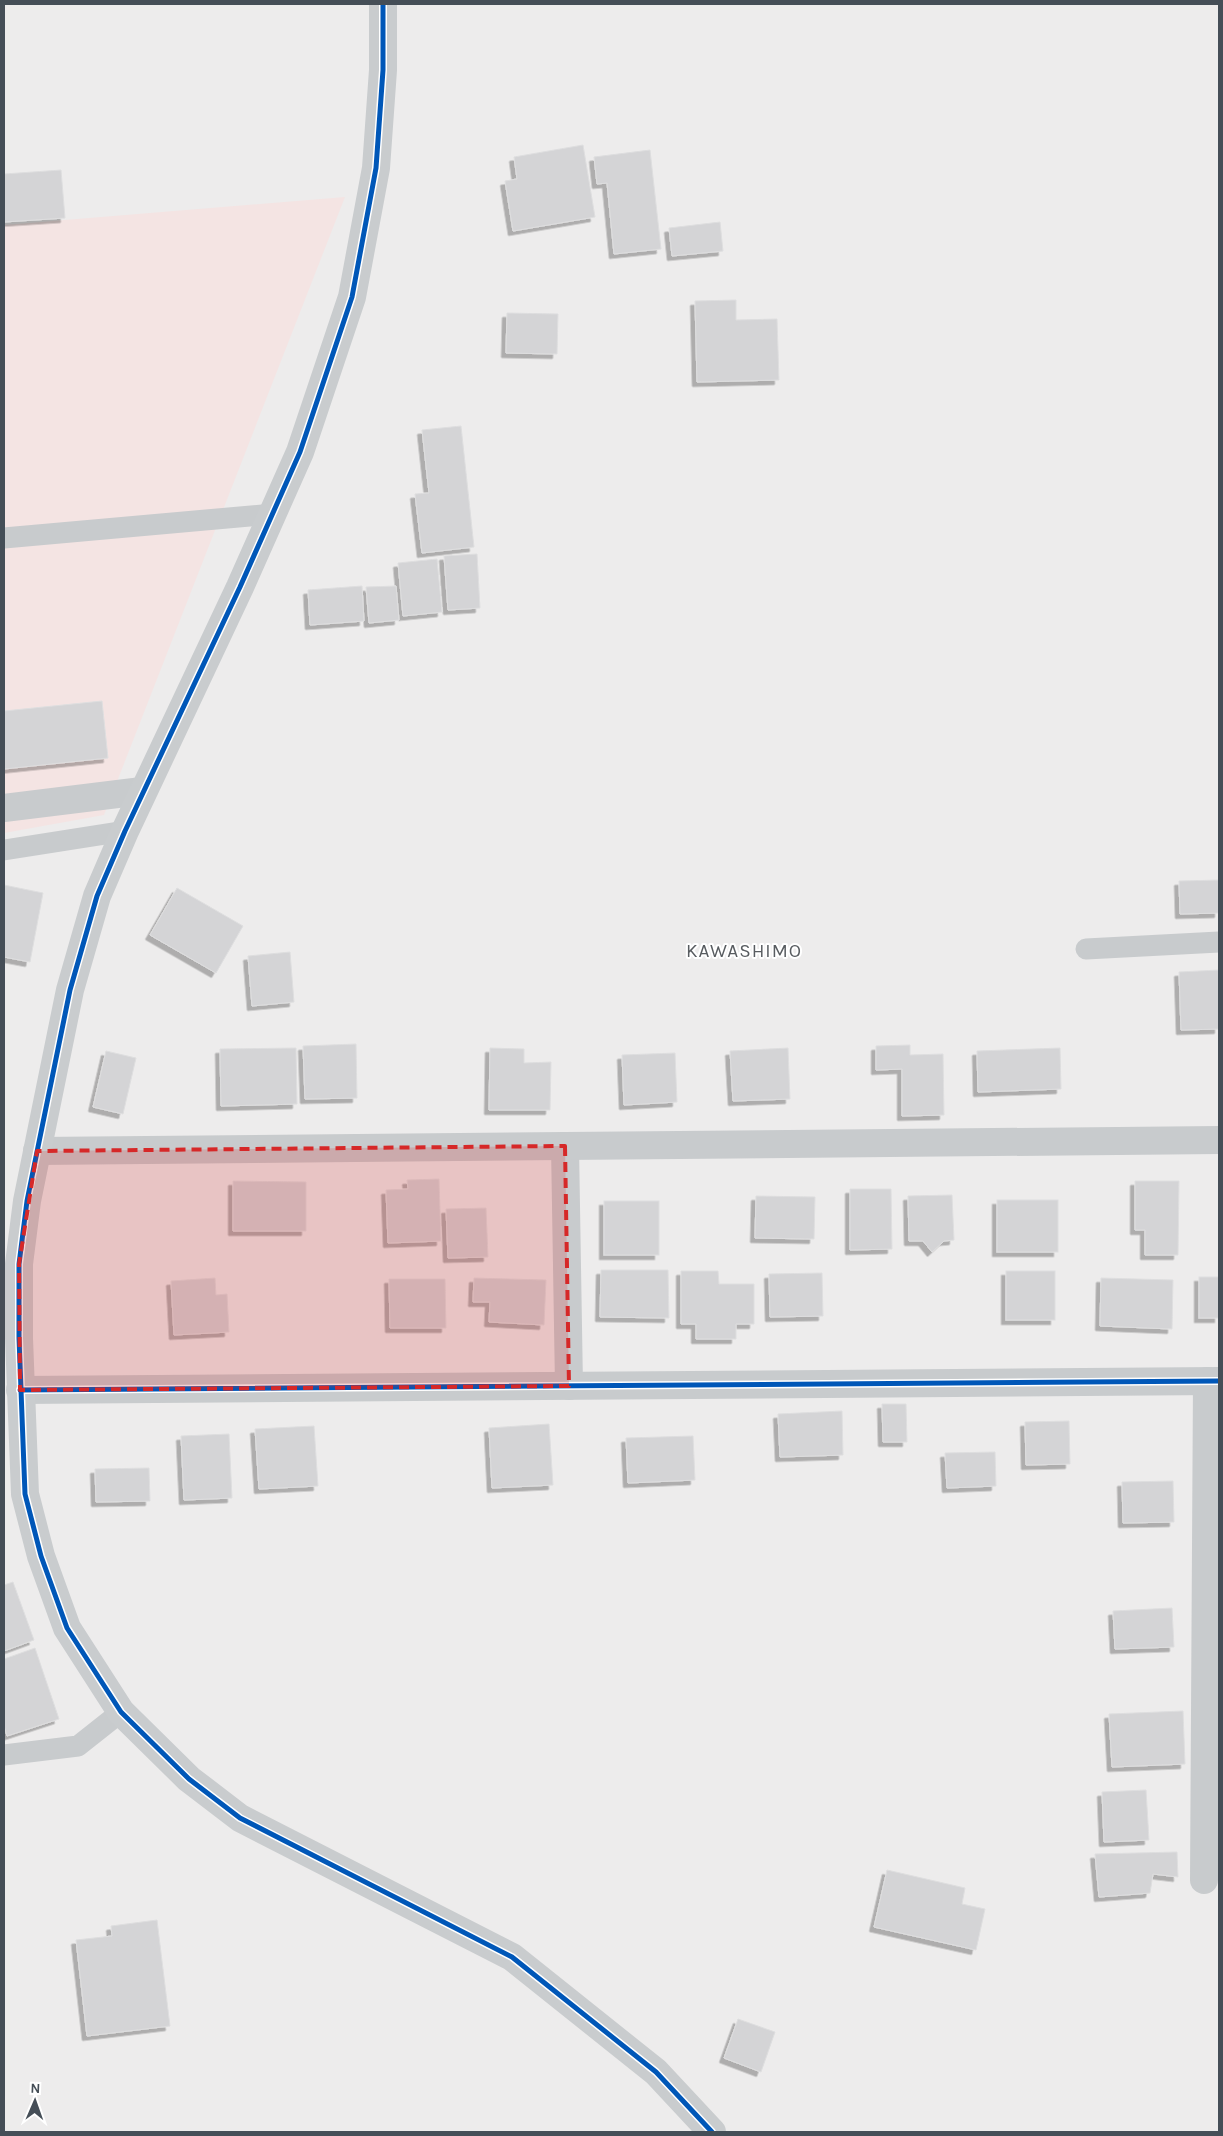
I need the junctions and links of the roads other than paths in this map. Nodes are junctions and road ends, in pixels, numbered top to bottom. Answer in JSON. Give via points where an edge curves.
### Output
{"nodes":[{"id":1,"x":383,"y":4,"type":"edge"},
{"id":2,"x":273,"y":514,"type":"junction"},
{"id":3,"x":4,"y":538,"type":"edge"},
{"id":4,"x":142,"y":791,"type":"junction"},
{"id":5,"x":4,"y":808,"type":"edge"},
{"id":6,"x":125,"y":831,"type":"junction"},
{"id":7,"x":4,"y":850,"type":"edge"},
{"id":8,"x":1219,"y":942,"type":"edge"},
{"id":9,"x":1086,"y":949,"type":"dead end"},
{"id":10,"x":1219,"y":1140,"type":"edge"},
{"id":11,"x":565,"y":1146,"type":"junction"},
{"id":12,"x":37,"y":1151,"type":"junction"},
{"id":13,"x":11,"y":1338,"type":"edge"},
{"id":14,"x":1213,"y":1381,"type":"edge"},
{"id":15,"x":570,"y":1386,"type":"junction"},
{"id":16,"x":20,"y":1390,"type":"junction"},
{"id":17,"x":1212,"y":1678,"type":"edge"},
{"id":18,"x":121,"y":1712,"type":"junction"},
{"id":19,"x":4,"y":1755,"type":"edge"},
{"id":20,"x":1204,"y":1880,"type":"dead end"},
{"id":21,"x":712,"y":2132,"type":"edge"}],
"edges":[{"from":1,"to":2,"type":"street","via":[[383,70],[376,168],[352,297],[300,452]]},
{"from":2,"to":3,"type":"lane"},
{"from":2,"to":4,"type":"street"},
{"from":4,"to":5,"type":"street"},
{"from":4,"to":6,"type":"street"},
{"from":6,"to":7,"type":"lane"},
{"from":6,"to":12,"type":"street","via":[[97,896],[70,990]]},
{"from":8,"to":9,"type":"lane"},
{"from":10,"to":11,"type":"street"},
{"from":11,"to":12,"type":"street"},
{"from":11,"to":15,"type":"street"},
{"from":12,"to":13,"type":"street","via":[[27,1201]]},
{"from":13,"to":16,"type":"street"},
{"from":14,"to":15,"type":"street"},
{"from":14,"to":17,"type":"street"},
{"from":15,"to":16,"type":"street"},
{"from":16,"to":18,"type":"street","via":[[25,1494],[41,1556],[67,1628]]},
{"from":17,"to":20,"type":"street"},
{"from":18,"to":19,"type":"lane","via":[[78,1746]]},
{"from":18,"to":21,"type":"street","via":[[189,1779],[240,1818],[512,1958],[656,2072]]}]}
